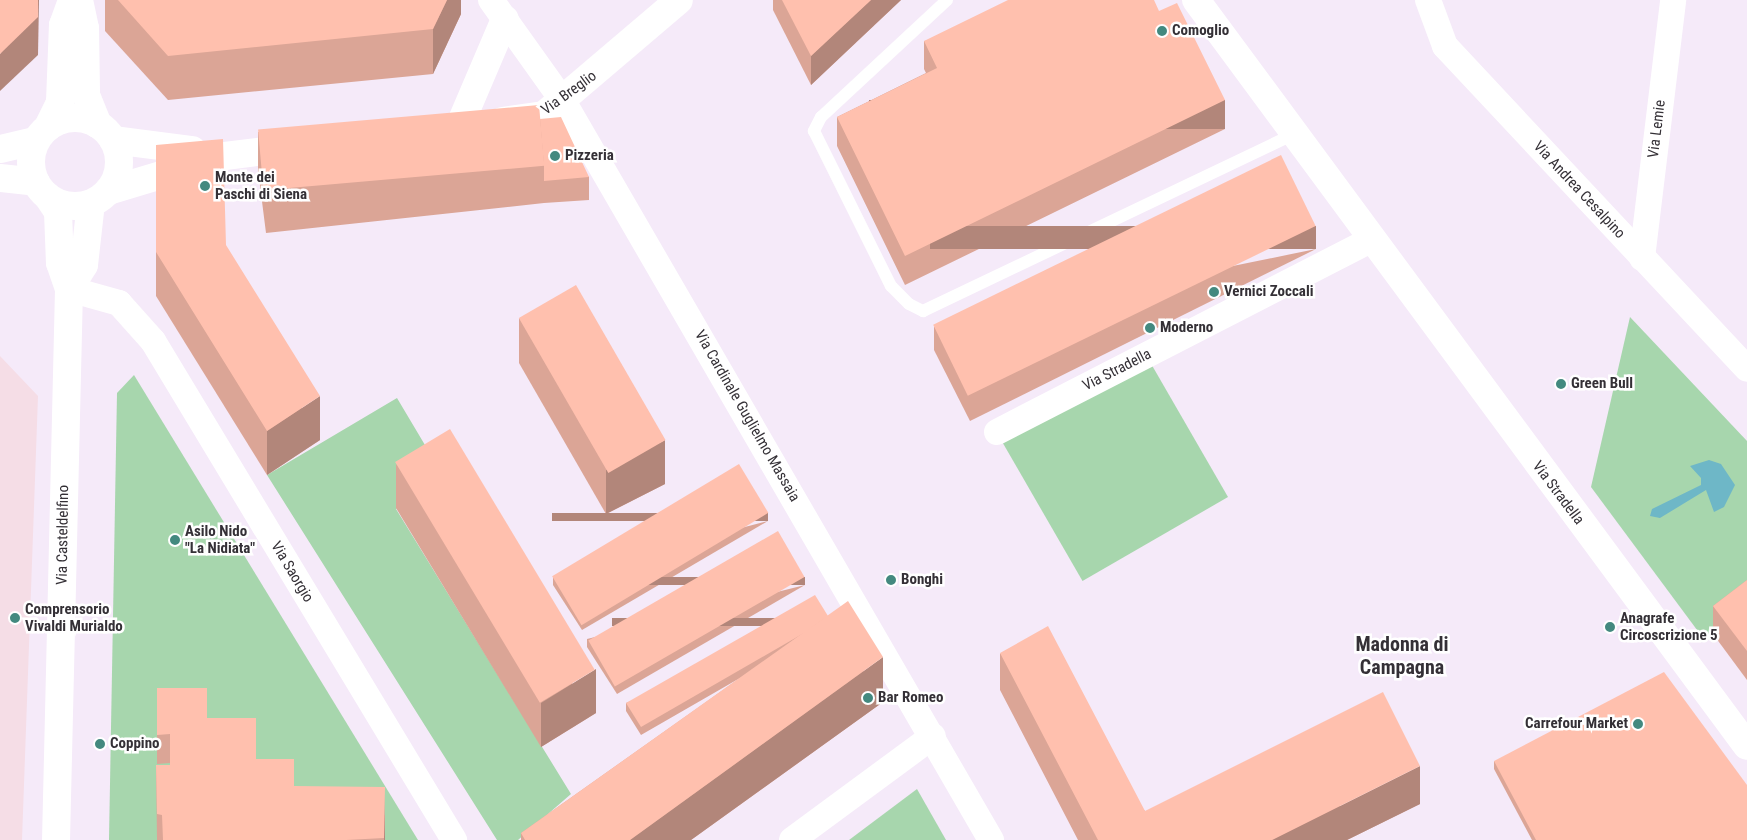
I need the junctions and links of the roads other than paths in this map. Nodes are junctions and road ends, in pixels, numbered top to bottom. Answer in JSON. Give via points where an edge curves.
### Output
{"nodes":[{"id":1,"x":72,"y":0,"type":"edge"},
{"id":2,"x":79,"y":0,"type":"edge"},
{"id":3,"x":679,"y":0,"type":"edge"},
{"id":4,"x":947,"y":0,"type":"edge"},
{"id":5,"x":1196,"y":0,"type":"edge"},
{"id":6,"x":1428,"y":0,"type":"edge"},
{"id":7,"x":1673,"y":0,"type":"edge"},
{"id":8,"x":498,"y":10,"type":"edge"},
{"id":9,"x":563,"y":101,"type":"junction"},
{"id":10,"x":459,"y":127,"type":"junction"},
{"id":11,"x":430,"y":131,"type":"edge"},
{"id":12,"x":106,"y":132,"type":"junction"},
{"id":13,"x":1294,"y":134,"type":"junction"},
{"id":14,"x":21,"y":140,"type":"edge"},
{"id":15,"x":324,"y":144,"type":"edge"},
{"id":16,"x":225,"y":156,"type":"junction"},
{"id":17,"x":0,"y":178,"type":"edge"},
{"id":18,"x":42,"y":189,"type":"junction"},
{"id":19,"x":99,"y":197,"type":"junction"},
{"id":20,"x":1370,"y":240,"type":"junction"},
{"id":21,"x":1642,"y":258,"type":"junction"},
{"id":22,"x":69,"y":289,"type":"junction"},
{"id":23,"x":1747,"y":369,"type":"edge"},
{"id":24,"x":997,"y":432,"type":"dead end"},
{"id":25,"x":933,"y":736,"type":"junction"},
{"id":26,"x":1747,"y":746,"type":"edge"},
{"id":27,"x":56,"y":840,"type":"edge"},
{"id":28,"x":454,"y":840,"type":"edge"},
{"id":29,"x":792,"y":840,"type":"edge"},
{"id":30,"x":991,"y":840,"type":"edge"}],
"edges":[{"from":1,"to":14,"type":"street","via":[[63,25],[60,102]]},
{"from":2,"to":12,"type":"street","via":[[85,28],[86,95]]},
{"from":3,"to":9,"type":"street","name":"Via Breglio"},
{"from":4,"to":13,"type":"lane","via":[[820,117],[814,131],[891,286],[909,304],[923,311]]},
{"from":5,"to":13,"type":"street","name":"Via Stradella"},
{"from":6,"to":21,"type":"street","name":"Via Andrea Cesalpino","via":[[1445,46]]},
{"from":7,"to":21,"type":"street","name":"Via Lemie"},
{"from":8,"to":9,"type":"street","name":"Via Cardinale Guglielmo Massaia"},
{"from":8,"to":10,"type":"street"},
{"from":9,"to":10,"type":"street","name":"Via Breglio","via":[[544,115]]},
{"from":9,"to":25,"type":"street","name":"Via Cardinale Guglielmo Massaia"},
{"from":10,"to":11,"type":"street","name":"Via Breglio"},
{"from":12,"to":14,"type":"street","via":[[72,118]]},
{"from":12,"to":16,"type":"street"},
{"from":12,"to":19,"type":"street","via":[[119,165]]},
{"from":13,"to":20,"type":"street","name":"Via Stradella"},
{"from":14,"to":18,"type":"street"},
{"from":15,"to":16,"type":"street"},
{"from":16,"to":19,"type":"street"},
{"from":17,"to":18,"type":"street"},
{"from":18,"to":19,"type":"street","via":[[70,205]]},
{"from":18,"to":22,"type":"street","name":"Via Casteldelfino","via":[[58,212],[60,263]]},
{"from":19,"to":22,"type":"street","via":[[84,265]]},
{"from":20,"to":24,"type":"street","name":"Via Stradella"},
{"from":20,"to":26,"type":"street","name":"Via Stradella"},
{"from":21,"to":23,"type":"street","name":"Via Andrea Cesalpino"},
{"from":22,"to":27,"type":"street","name":"Via Casteldelfino"},
{"from":22,"to":28,"type":"street","name":"Via Saorgio","via":[[119,304],[153,341]]},
{"from":25,"to":29,"type":"street"},
{"from":25,"to":30,"type":"street","name":"Via Cardinale Guglielmo Massaia"}]}
